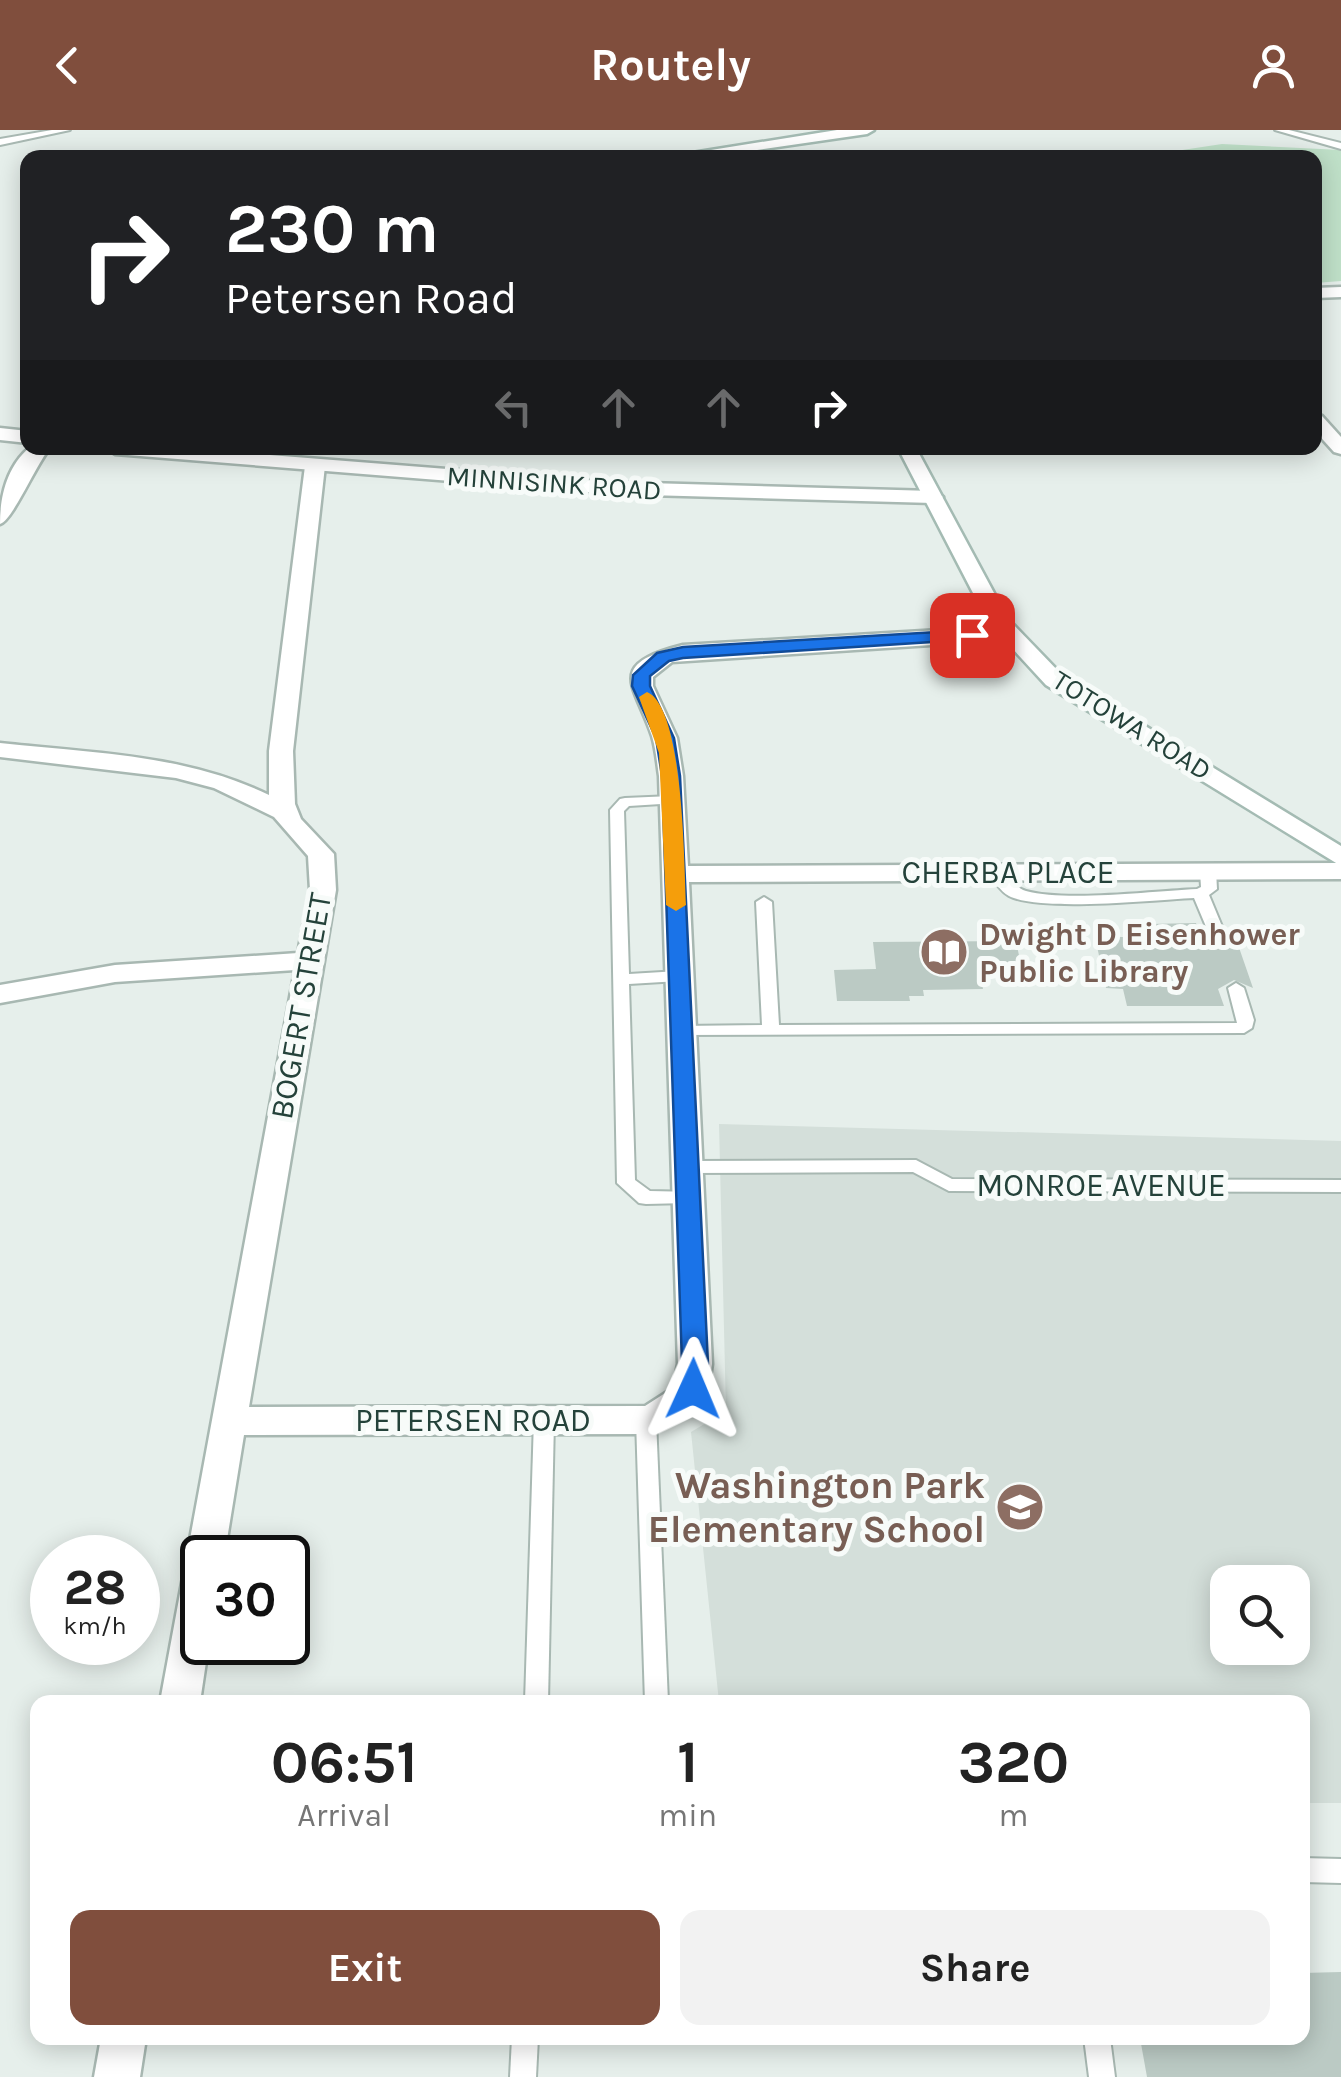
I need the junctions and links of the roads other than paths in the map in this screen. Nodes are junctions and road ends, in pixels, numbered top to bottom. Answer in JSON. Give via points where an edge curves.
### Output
{"nodes":[{"id":1,"x":66,"y":130,"type":"edge"},
{"id":2,"x":867,"y":130,"type":"edge"},
{"id":3,"x":1278,"y":130,"type":"edge"},
{"id":4,"x":0,"y":142,"type":"edge"},
{"id":5,"x":1341,"y":146,"type":"edge"},
{"id":6,"x":725,"y":150,"type":"edge"},
{"id":7,"x":1322,"y":426,"type":"edge"},
{"id":8,"x":1341,"y":448,"type":"edge"},
{"id":9,"x":32,"y":455,"type":"edge"},
{"id":10,"x":212,"y":455,"type":"edge"},
{"id":11,"x":911,"y":455,"type":"edge"},
{"id":12,"x":315,"y":466,"type":"junction"},
{"id":13,"x":933,"y":497,"type":"junction"},
{"id":14,"x":0,"y":518,"type":"edge"},
{"id":15,"x":1008,"y":633,"type":"junction"},
{"id":16,"x":0,"y":750,"type":"edge"},
{"id":17,"x":672,"y":800,"type":"junction"},
{"id":18,"x":286,"y":813,"type":"junction"},
{"id":19,"x":1341,"y":858,"type":"edge"},
{"id":20,"x":1341,"y":871,"type":"edge"},
{"id":21,"x":996,"y":872,"type":"junction"},
{"id":22,"x":674,"y":874,"type":"junction"},
{"id":23,"x":1204,"y":882,"type":"junction"},
{"id":24,"x":764,"y":902,"type":"dead end"},
{"id":25,"x":1218,"y":936,"type":"dead end"},
{"id":26,"x":310,"y":961,"type":"junction"},
{"id":27,"x":679,"y":976,"type":"junction"},
{"id":28,"x":622,"y":978,"type":"junction"},
{"id":29,"x":1236,"y":988,"type":"dead end"},
{"id":30,"x":0,"y":994,"type":"edge"},
{"id":31,"x":771,"y":1030,"type":"junction"},
{"id":32,"x":681,"y":1031,"type":"junction"},
{"id":33,"x":687,"y":1182,"type":"junction"},
{"id":34,"x":1341,"y":1186,"type":"edge"},
{"id":35,"x":544,"y":1420,"type":"junction"},
{"id":36,"x":646,"y":1420,"type":"junction"},
{"id":37,"x":228,"y":1421,"type":"junction"},
{"id":38,"x":209,"y":1535,"type":"edge"},
{"id":39,"x":186,"y":1665,"type":"edge"},
{"id":40,"x":181,"y":1695,"type":"edge"},
{"id":41,"x":536,"y":1695,"type":"edge"},
{"id":42,"x":657,"y":1695,"type":"edge"},
{"id":43,"x":1310,"y":1870,"type":"edge"},
{"id":44,"x":1341,"y":1871,"type":"edge"},
{"id":45,"x":123,"y":2045,"type":"edge"},
{"id":46,"x":524,"y":2045,"type":"edge"},
{"id":47,"x":1098,"y":2045,"type":"edge"},
{"id":48,"x":117,"y":2077,"type":"edge"},
{"id":49,"x":523,"y":2077,"type":"edge"},
{"id":50,"x":1102,"y":2077,"type":"edge"}],
"edges":[{"from":1,"to":4,"type":"lane"},
{"from":2,"to":6,"type":"street"},
{"from":3,"to":5,"type":"lane"},
{"from":7,"to":8,"type":"street"},
{"from":9,"to":14,"type":"street"},
{"from":10,"to":12,"type":"street","name":"MINNISINK ROAD"},
{"from":11,"to":13,"type":"street","name":"TOTOWA ROAD"},
{"from":12,"to":13,"type":"street","name":"MINNISINK ROAD","via":[[612,488]]},
{"from":12,"to":18,"type":"street","via":[[280,751]]},
{"from":13,"to":15,"type":"street","name":"TOTOWA ROAD"},
{"from":15,"to":17,"type":"street","via":[[664,657],[642,675],[641,686],[665,738]]},
{"from":15,"to":19,"type":"street","name":"TOTOWA ROAD","via":[[1054,680]]},
{"from":16,"to":18,"type":"street","via":[[204,777]]},
{"from":17,"to":22,"type":"street"},
{"from":17,"to":28,"type":"lane","via":[[625,802],[618,810]]},
{"from":18,"to":26,"type":"street","name":"BOGERT STREET","via":[[320,854],[324,870]]},
{"from":20,"to":23,"type":"street","name":"CHERBA PLACE"},
{"from":21,"to":22,"type":"street","name":"CHERBA PLACE"},
{"from":21,"to":23,"type":"street","name":"CHERBA PLACE"},
{"from":21,"to":23,"type":"lane","via":[[1024,896]]},
{"from":22,"to":27,"type":"street"},
{"from":23,"to":25,"type":"lane"},
{"from":24,"to":31,"type":"lane"},
{"from":26,"to":30,"type":"street","via":[[92,975]]},
{"from":26,"to":37,"type":"street","name":"BOGERT STREET"},
{"from":27,"to":28,"type":"lane"},
{"from":27,"to":32,"type":"street"},
{"from":28,"to":33,"type":"lane","name":"MONROE AVENUE","via":[[626,1183],[646,1198]]},
{"from":29,"to":31,"type":"lane","via":[[1244,1028]]},
{"from":31,"to":32,"type":"lane"},
{"from":32,"to":33,"type":"street"},
{"from":33,"to":34,"type":"lane","name":"MONROE AVENUE","via":[[916,1166],[949,1185]]},
{"from":33,"to":36,"type":"street","via":[[693,1389],[672,1411]]},
{"from":35,"to":36,"type":"street","name":"PETERSEN ROAD"},
{"from":35,"to":37,"type":"street","name":"PETERSEN ROAD"},
{"from":35,"to":41,"type":"lane"},
{"from":36,"to":42,"type":"lane"},
{"from":37,"to":38,"type":"street","name":"BOGERT STREET"},
{"from":39,"to":40,"type":"street"},
{"from":43,"to":44,"type":"lane"},
{"from":45,"to":48,"type":"street"},
{"from":46,"to":49,"type":"lane"},
{"from":47,"to":50,"type":"lane"}]}
